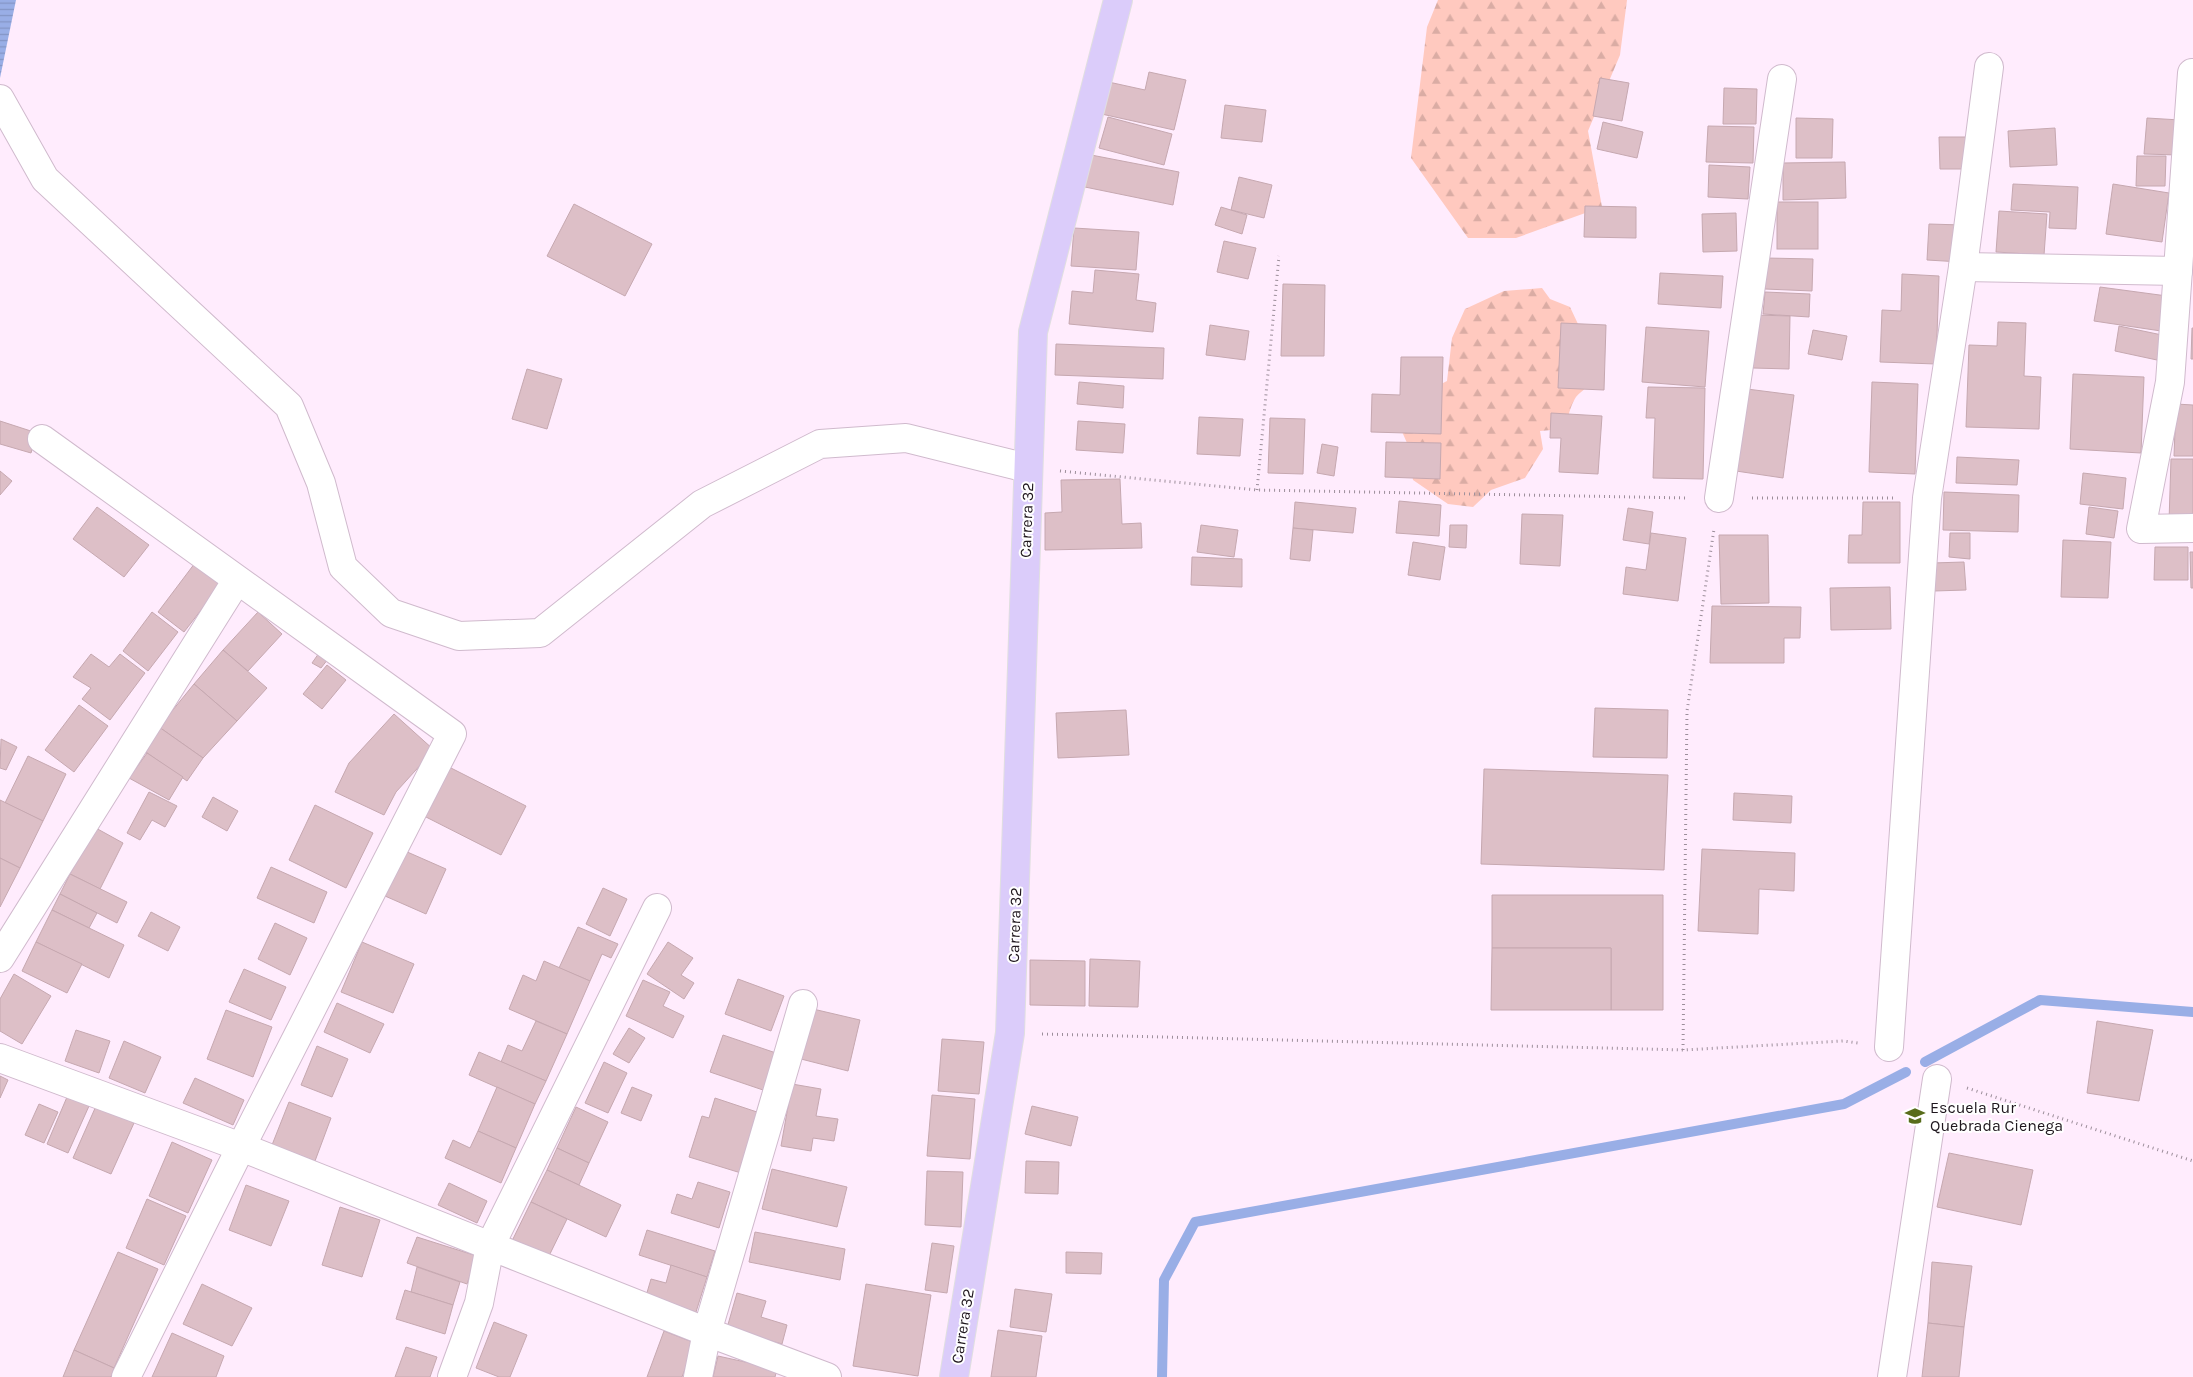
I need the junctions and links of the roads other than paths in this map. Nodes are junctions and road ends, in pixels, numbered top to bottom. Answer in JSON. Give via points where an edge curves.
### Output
{"nodes":[{"id":1,"x":1118,"y":0,"type":"edge"},
{"id":2,"x":1990,"y":67,"type":"dead end"},
{"id":3,"x":2192,"y":74,"type":"edge"},
{"id":4,"x":1782,"y":79,"type":"dead end"},
{"id":5,"x":0,"y":99,"type":"edge"},
{"id":6,"x":1963,"y":268,"type":"junction"},
{"id":7,"x":2178,"y":271,"type":"junction"},
{"id":8,"x":42,"y":439,"type":"dead end"},
{"id":9,"x":1027,"y":468,"type":"junction"},
{"id":10,"x":1719,"y":498,"type":"road end"},
{"id":11,"x":2193,"y":528,"type":"edge"},
{"id":12,"x":237,"y":580,"type":"junction"},
{"id":13,"x":657,"y":908,"type":"dead end"},
{"id":14,"x":0,"y":958,"type":"edge"},
{"id":15,"x":803,"y":1004,"type":"dead end"},
{"id":16,"x":1889,"y":1047,"type":"road end"},
{"id":17,"x":0,"y":1058,"type":"edge"},
{"id":18,"x":1937,"y":1079,"type":"road end"},
{"id":19,"x":241,"y":1146,"type":"junction"},
{"id":20,"x":490,"y":1246,"type":"junction"},
{"id":21,"x":708,"y":1332,"type":"junction"},
{"id":22,"x":126,"y":1377,"type":"edge"},
{"id":23,"x":452,"y":1377,"type":"edge"},
{"id":24,"x":698,"y":1377,"type":"edge"},
{"id":25,"x":827,"y":1377,"type":"edge"},
{"id":26,"x":954,"y":1377,"type":"edge"},
{"id":27,"x":1892,"y":1377,"type":"edge"}],
"edges":[{"from":1,"to":9,"type":"main road","name":"Carrera 32","via":[[1033,332]]},
{"from":2,"to":6,"type":"street"},
{"from":3,"to":7,"type":"street"},
{"from":4,"to":10,"type":"street"},
{"from":5,"to":9,"type":"street","via":[[45,179],[289,406],[321,483],[343,567],[391,613],[459,636],[540,633],[702,504],[820,444],[906,438]]},
{"from":6,"to":7,"type":"street"},
{"from":6,"to":16,"type":"street","via":[[1927,498]]},
{"from":7,"to":11,"type":"street","via":[[2170,382],[2141,529]]},
{"from":8,"to":12,"type":"street"},
{"from":9,"to":26,"type":"main road","name":"Carrera 32","via":[[1010,1033]]},
{"from":12,"to":14,"type":"street"},
{"from":12,"to":19,"type":"street","via":[[452,734]]},
{"from":13,"to":20,"type":"street"},
{"from":15,"to":21,"type":"street"},
{"from":17,"to":19,"type":"street"},
{"from":18,"to":27,"type":"street"},
{"from":19,"to":20,"type":"street"},
{"from":19,"to":22,"type":"street"},
{"from":20,"to":21,"type":"street"},
{"from":20,"to":23,"type":"street","via":[[478,1303]]},
{"from":21,"to":24,"type":"street"},
{"from":21,"to":25,"type":"street"}]}
